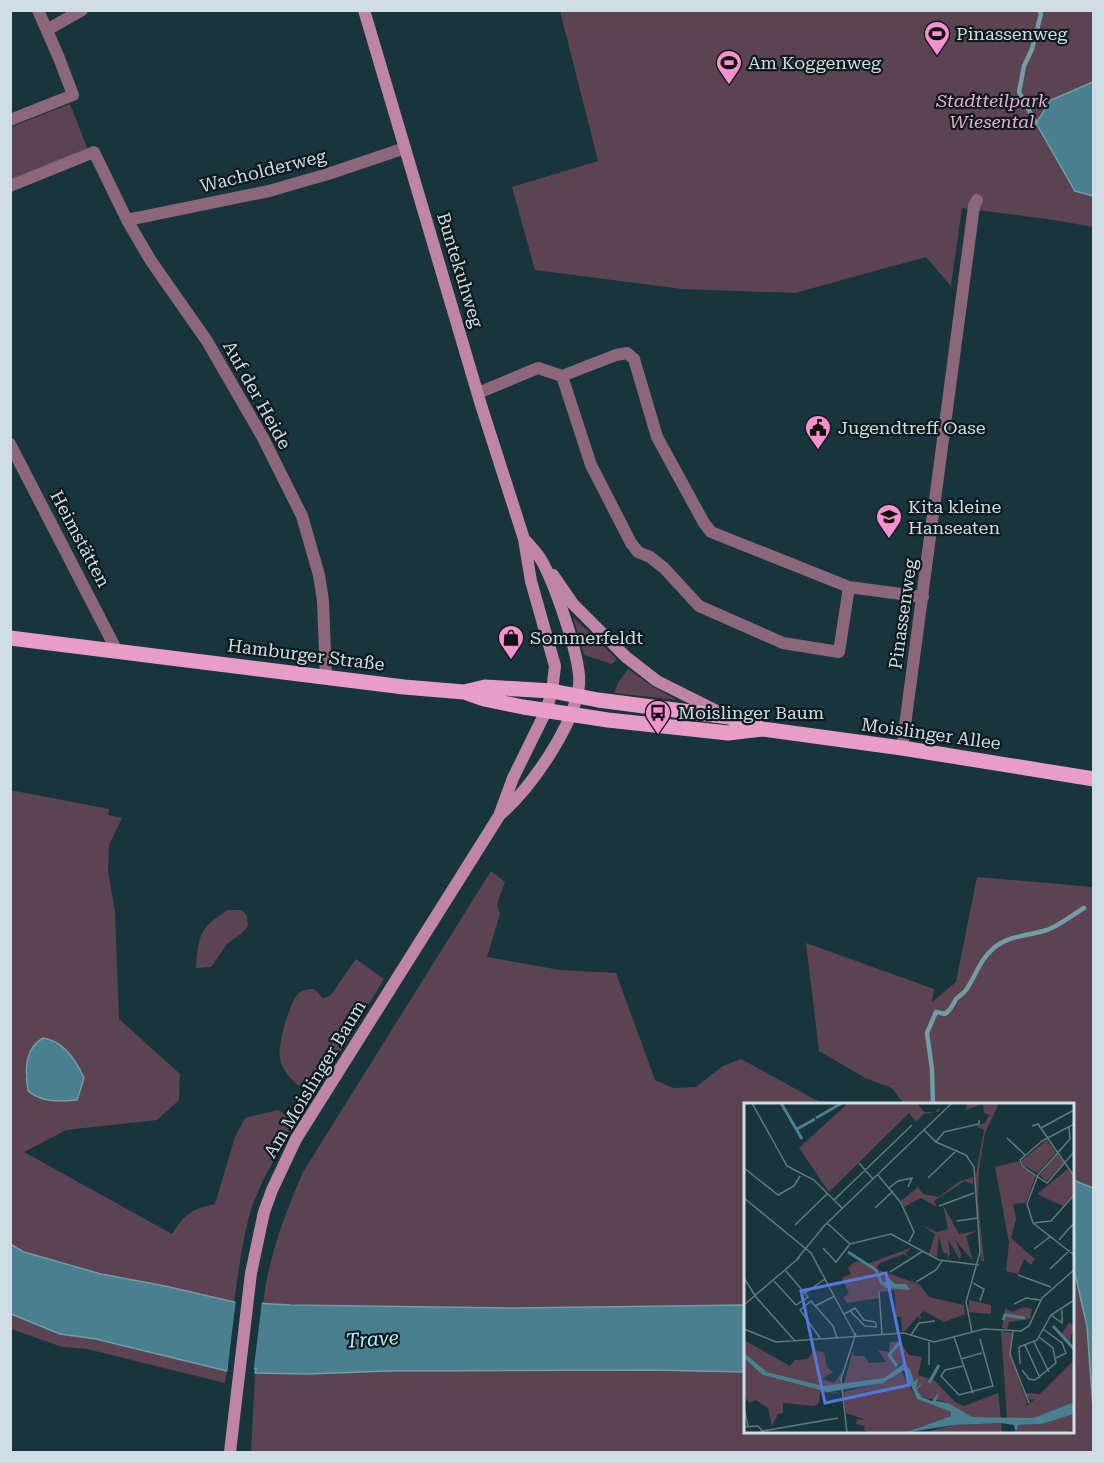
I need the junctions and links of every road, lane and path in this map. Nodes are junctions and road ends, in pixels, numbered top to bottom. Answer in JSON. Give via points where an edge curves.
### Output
{"nodes":[{"id":1,"x":38,"y":10,"type":"edge"},
{"id":2,"x":82,"y":10,"type":"edge"},
{"id":3,"x":364,"y":10,"type":"edge"},
{"id":4,"x":47,"y":30,"type":"junction"},
{"id":5,"x":10,"y":120,"type":"edge"},
{"id":6,"x":405,"y":148,"type":"junction"},
{"id":7,"x":10,"y":186,"type":"edge"},
{"id":8,"x":977,"y":200,"type":"dead end"},
{"id":9,"x":127,"y":220,"type":"junction"},
{"id":10,"x":562,"y":376,"type":"junction"},
{"id":11,"x":478,"y":393,"type":"junction"},
{"id":12,"x":10,"y":444,"type":"edge"},
{"id":13,"x":525,"y":539,"type":"junction"},
{"id":14,"x":543,"y":563,"type":"junction"},
{"id":15,"x":849,"y":587,"type":"junction"},
{"id":16,"x":923,"y":597,"type":"junction"},
{"id":17,"x":10,"y":638,"type":"edge"},
{"id":18,"x":117,"y":651,"type":"junction"},
{"id":19,"x":326,"y":678,"type":"junction"},
{"id":20,"x":552,"y":691,"type":"junction"},
{"id":21,"x":464,"y":692,"type":"junction"},
{"id":22,"x":576,"y":696,"type":"junction"},
{"id":23,"x":546,"y":711,"type":"junction"},
{"id":24,"x":570,"y":714,"type":"junction"},
{"id":25,"x":729,"y":717,"type":"junction"},
{"id":26,"x":596,"y":718,"type":"joint"},
{"id":27,"x":762,"y":729,"type":"junction"},
{"id":28,"x":902,"y":748,"type":"junction"},
{"id":29,"x":1094,"y":779,"type":"edge"},
{"id":30,"x":499,"y":816,"type":"junction"},
{"id":31,"x":230,"y":1452,"type":"edge"}],
"edges":[{"from":1,"to":4,"type":"street"},
{"from":2,"to":4,"type":"street"},
{"from":3,"to":6,"type":"main road","name":"Buntekuhweg"},
{"from":4,"to":5,"type":"street","via":[[73,95]]},
{"from":6,"to":9,"type":"street","name":"Wacholderweg","via":[[269,191]]},
{"from":6,"to":11,"type":"main road","name":"Buntekuhweg"},
{"from":7,"to":9,"type":"street","name":"Auf der Heide","via":[[94,152]]},
{"from":8,"to":16,"type":"street","name":"Pinassenweg"},
{"from":9,"to":19,"type":"street","name":"Auf der Heide","via":[[207,341],[302,516],[320,575],[326,626]]},
{"from":10,"to":11,"type":"street","via":[[538,368]]},
{"from":10,"to":15,"type":"street","via":[[627,353],[634,359],[657,437],[711,532]]},
{"from":10,"to":15,"type":"street","via":[[591,465],[631,543],[664,568],[699,606],[783,643],[839,652]]},
{"from":11,"to":13,"type":"main road","name":"Buntekuhweg"},
{"from":12,"to":18,"type":"street","name":"Heimstätten"},
{"from":13,"to":14,"type":"main road","name":"Buntekuhweg"},
{"from":13,"to":20,"type":"main road","name":"Buntekuhweg","via":[[531,581],[555,666]]},
{"from":14,"to":22,"type":"main road","name":"Buntekuhweg","via":[[578,667]]},
{"from":14,"to":25,"type":"main road","via":[[573,604],[627,657],[657,681]]},
{"from":15,"to":16,"type":"street"},
{"from":16,"to":28,"type":"street","name":"Pinassenweg"},
{"from":17,"to":18,"type":"main road","name":"Hamburger Straße"},
{"from":18,"to":19,"type":"main road","name":"Hamburger Straße"},
{"from":19,"to":21,"type":"main road","name":"Hamburger Straße"},
{"from":20,"to":21,"type":"main road","name":"Moislinger Allee","via":[[485,687]]},
{"from":20,"to":22,"type":"main road","name":"Moislinger Allee"},
{"from":20,"to":23,"type":"main road","name":"Am Moislinger Baum"},
{"from":21,"to":23,"type":"main road","name":"Hamburger Straße"},
{"from":22,"to":24,"type":"main road","name":"Buntekuhweg"},
{"from":22,"to":25,"type":"main road","name":"Moislinger Allee"},
{"from":23,"to":24,"type":"main road","name":"Hamburger Straße"},
{"from":23,"to":30,"type":"main road","name":"Am Moislinger Baum"},
{"from":24,"to":26,"type":"main road","name":"Hamburger Straße"},
{"from":24,"to":30,"type":"main road","name":"Am Moislinger Baum","via":[[558,741],[534,776]]},
{"from":25,"to":27,"type":"main road","name":"Moislinger Allee"},
{"from":26,"to":27,"type":"main road","name":"Moislinger Allee","via":[[728,733]]},
{"from":27,"to":28,"type":"main road","name":"Moislinger Allee"},
{"from":28,"to":29,"type":"main road","name":"Moislinger Allee"},
{"from":30,"to":31,"type":"main road","name":"Am Moislinger Baum","via":[[296,1139],[272,1190],[256,1245]]}]}
